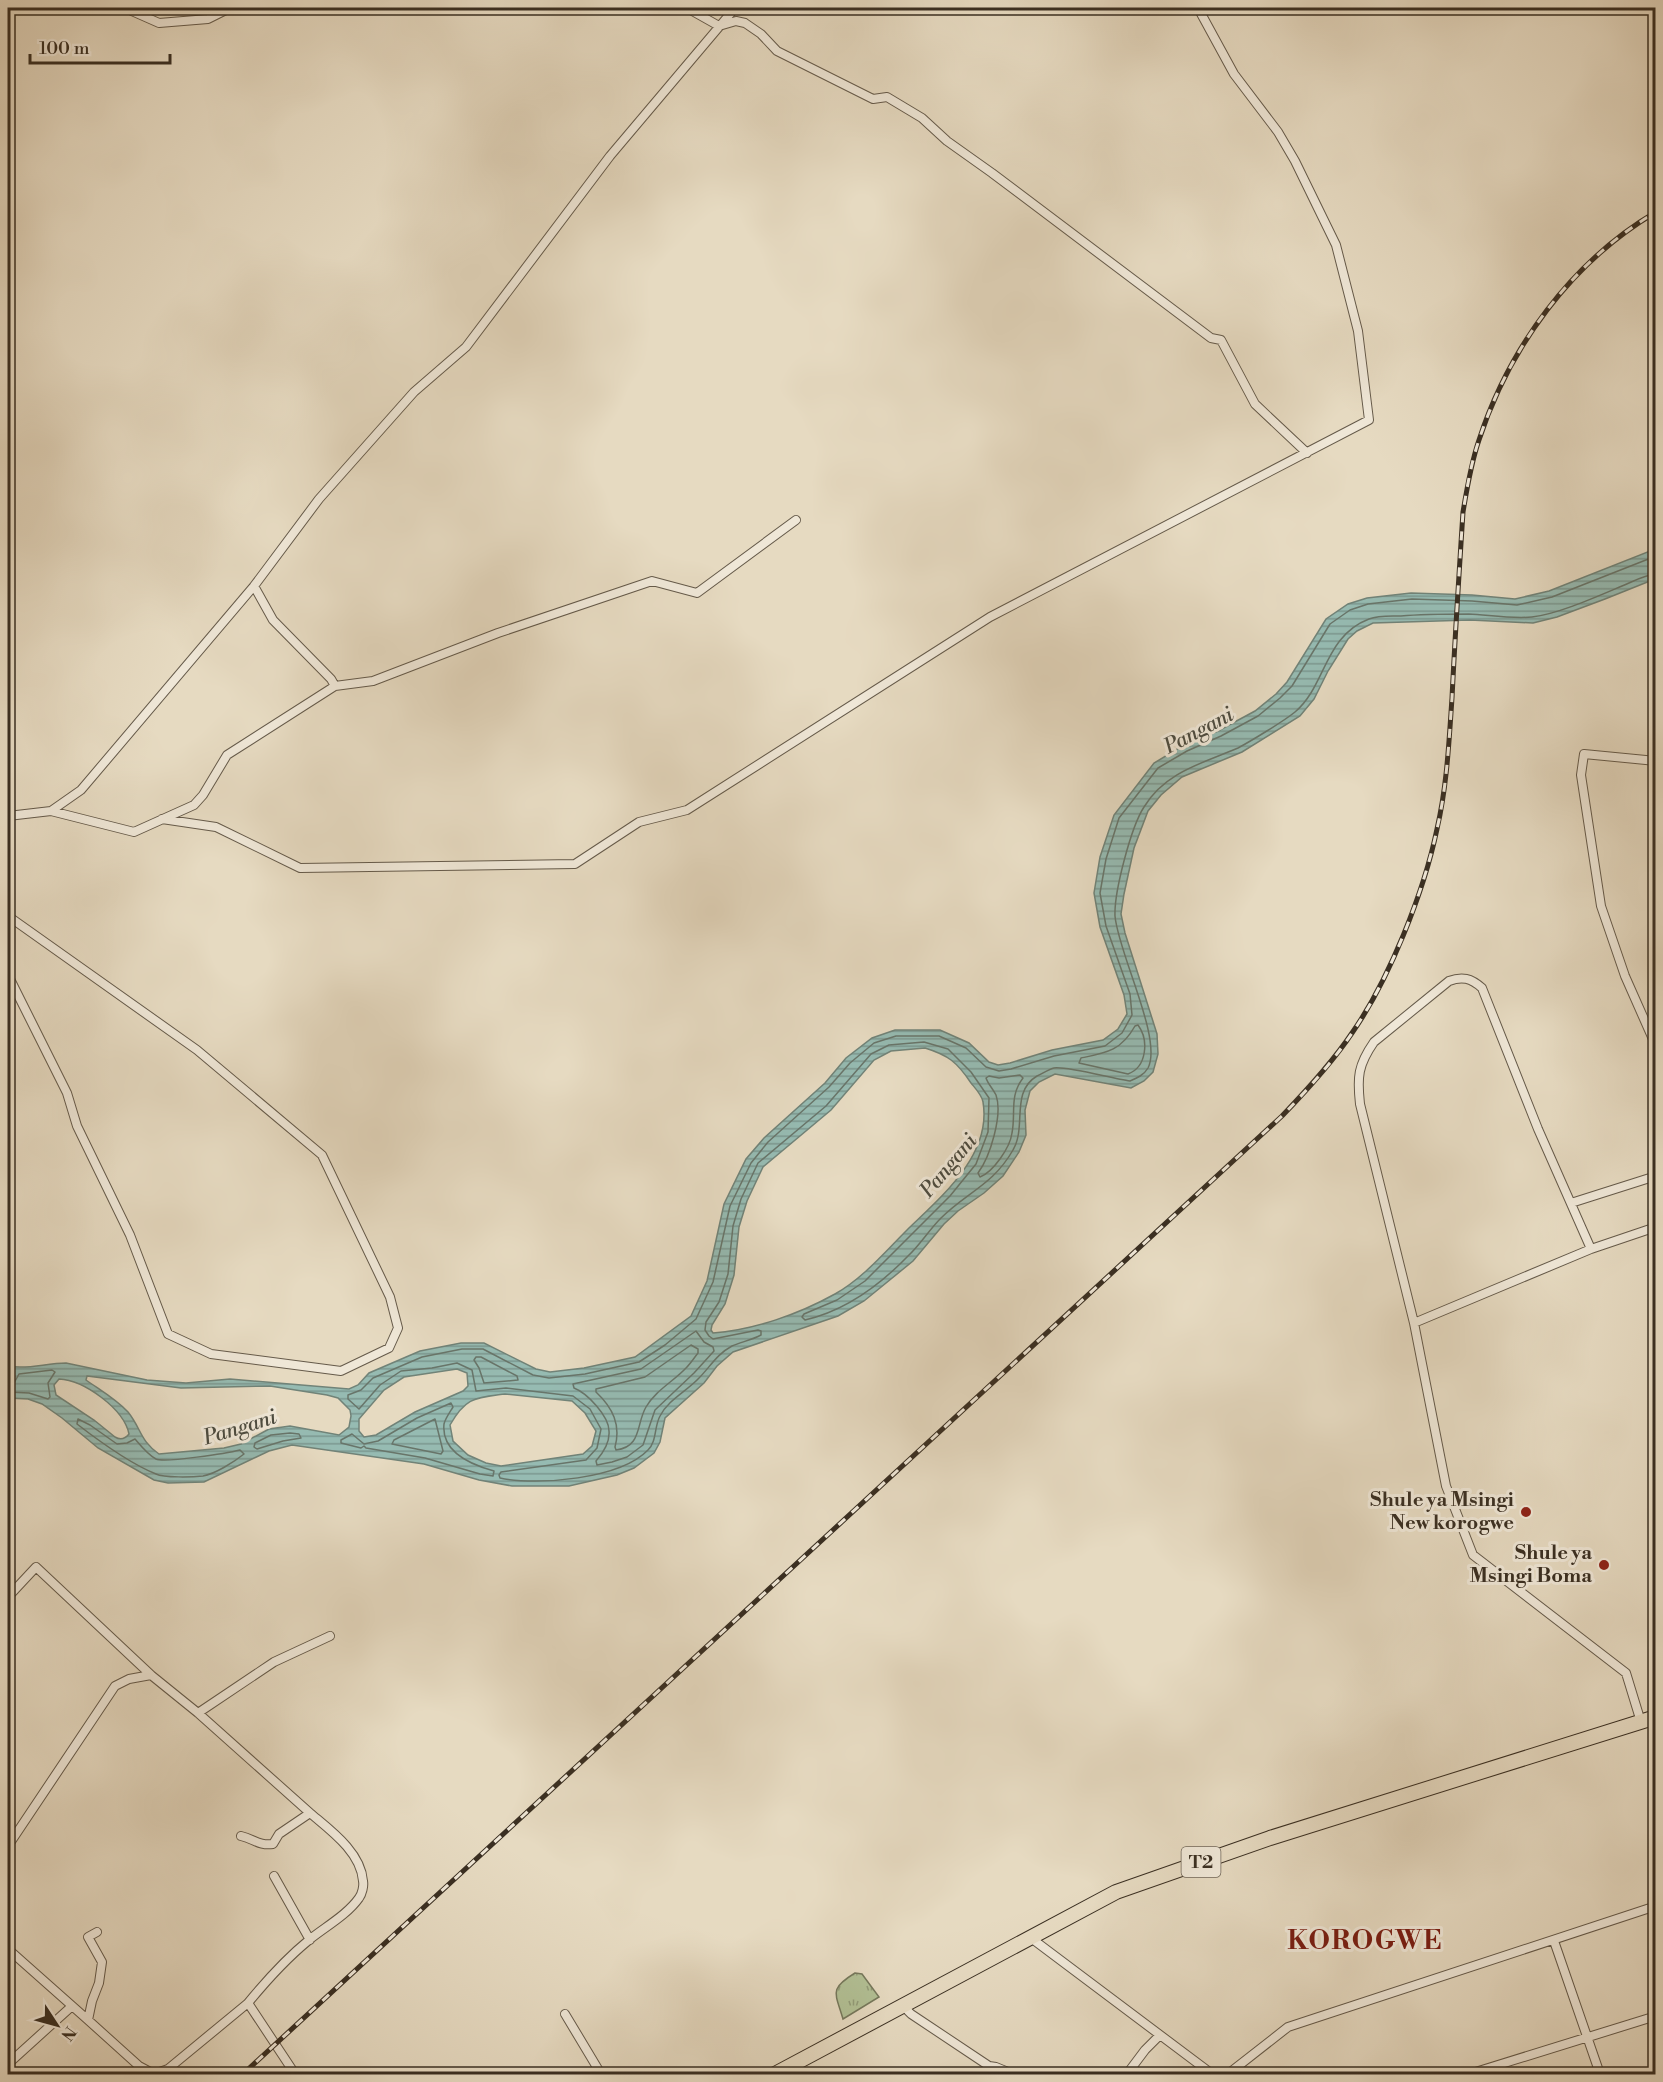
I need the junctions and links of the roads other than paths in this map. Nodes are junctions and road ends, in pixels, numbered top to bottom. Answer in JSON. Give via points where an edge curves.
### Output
{"nodes":[{"id":1,"x":125,"y":8,"type":"edge"},
{"id":2,"x":230,"y":8,"type":"edge"},
{"id":3,"x":687,"y":8,"type":"edge"},
{"id":4,"x":735,"y":8,"type":"edge"},
{"id":5,"x":1198,"y":8,"type":"edge"},
{"id":6,"x":719,"y":26,"type":"junction"},
{"id":7,"x":1307,"y":453,"type":"junction"},
{"id":8,"x":796,"y":520,"type":"dead end"},
{"id":9,"x":254,"y":586,"type":"junction"},
{"id":10,"x":335,"y":686,"type":"junction"},
{"id":11,"x":1656,"y":761,"type":"edge"},
{"id":12,"x":51,"y":810,"type":"junction"},
{"id":13,"x":8,"y":816,"type":"edge"},
{"id":14,"x":162,"y":819,"type":"junction"},
{"id":15,"x":8,"y":916,"type":"edge"},
{"id":16,"x":8,"y":975,"type":"edge"},
{"id":17,"x":1656,"y":1046,"type":"edge"},
{"id":18,"x":1656,"y":1176,"type":"edge"},
{"id":19,"x":1570,"y":1203,"type":"junction"},
{"id":20,"x":1656,"y":1227,"type":"edge"},
{"id":21,"x":1591,"y":1249,"type":"junction"},
{"id":22,"x":1414,"y":1323,"type":"junction"},
{"id":23,"x":8,"y":1597,"type":"edge"},
{"id":24,"x":330,"y":1636,"type":"dead end"},
{"id":25,"x":151,"y":1675,"type":"junction"},
{"id":26,"x":198,"y":1713,"type":"junction"},
{"id":27,"x":1656,"y":1717,"type":"edge"},
{"id":28,"x":1641,"y":1722,"type":"junction"},
{"id":29,"x":310,"y":1813,"type":"junction"},
{"id":30,"x":241,"y":1836,"type":"dead end"},
{"id":31,"x":8,"y":1846,"type":"edge"},
{"id":32,"x":274,"y":1876,"type":"dead end"},
{"id":33,"x":1656,"y":1906,"type":"edge"},
{"id":34,"x":98,"y":1932,"type":"dead end"},
{"id":35,"x":1031,"y":1938,"type":"junction"},
{"id":36,"x":310,"y":1940,"type":"junction"},
{"id":37,"x":1554,"y":1941,"type":"junction"},
{"id":38,"x":8,"y":1949,"type":"edge"},
{"id":39,"x":248,"y":2003,"type":"junction"},
{"id":40,"x":72,"y":2006,"type":"junction"},
{"id":41,"x":903,"y":2006,"type":"junction"},
{"id":42,"x":565,"y":2014,"type":"dead end"},
{"id":43,"x":1656,"y":2016,"type":"edge"},
{"id":44,"x":88,"y":2020,"type":"junction"},
{"id":45,"x":1159,"y":2036,"type":"junction"},
{"id":46,"x":1587,"y":2037,"type":"junction"},
{"id":47,"x":8,"y":2064,"type":"edge"},
{"id":48,"x":988,"y":2070,"type":"edge"},
{"id":49,"x":295,"y":2074,"type":"edge"},
{"id":50,"x":601,"y":2074,"type":"edge"},
{"id":51,"x":775,"y":2074,"type":"edge"},
{"id":52,"x":1013,"y":2074,"type":"edge"},
{"id":53,"x":1127,"y":2074,"type":"edge"},
{"id":54,"x":1212,"y":2074,"type":"edge"},
{"id":55,"x":1228,"y":2074,"type":"edge"},
{"id":56,"x":1469,"y":2074,"type":"edge"},
{"id":57,"x":1600,"y":2074,"type":"edge"}],
"edges":[{"from":1,"to":2,"type":"street","via":[[159,23],[208,19]]},
{"from":3,"to":6,"type":"street"},
{"from":4,"to":6,"type":"street"},
{"from":5,"to":7,"type":"street","via":[[1234,74],[1295,161],[1336,245],[1358,331],[1369,420]]},
{"from":6,"to":7,"type":"street","via":[[736,21],[745,23],[777,51],[873,99],[887,97],[922,118],[947,141],[1211,338],[1221,340],[1255,404]]},
{"from":6,"to":9,"type":"street","via":[[610,156],[466,347],[414,392],[319,499]]},
{"from":7,"to":14,"type":"street","via":[[990,617],[687,810],[639,822],[575,864],[300,868],[216,827]]},
{"from":8,"to":10,"type":"street","via":[[697,593],[652,581],[498,633],[373,681]]},
{"from":9,"to":10,"type":"street","via":[[273,620]]},
{"from":9,"to":12,"type":"street","via":[[81,790]]},
{"from":10,"to":14,"type":"street","via":[[226,755],[194,805]]},
{"from":11,"to":17,"type":"street","via":[[1584,754],[1581,775],[1601,906],[1625,976]]},
{"from":12,"to":13,"type":"street"},
{"from":12,"to":14,"type":"street","via":[[134,832]]},
{"from":15,"to":16,"type":"street","via":[[197,1050],[322,1155],[390,1297],[398,1328],[389,1348],[341,1371],[211,1354],[168,1334],[130,1235],[77,1126],[67,1093]]},
{"from":18,"to":19,"type":"street"},
{"from":19,"to":21,"type":"street"},
{"from":19,"to":22,"type":"street","via":[[1482,988],[1460,977],[1449,981],[1374,1042],[1365,1054],[1357,1078]]},
{"from":20,"to":21,"type":"street"},
{"from":21,"to":22,"type":"street"},
{"from":22,"to":28,"type":"street","via":[[1446,1485],[1473,1555],[1626,1673]]},
{"from":23,"to":25,"type":"street","via":[[36,1567]]},
{"from":24,"to":26,"type":"street","via":[[274,1662]]},
{"from":25,"to":26,"type":"street"},
{"from":25,"to":31,"type":"street","via":[[115,1686]]},
{"from":26,"to":29,"type":"street"},
{"from":27,"to":28,"type":"highway","number":"T2"},
{"from":28,"to":35,"type":"highway","number":"T2","via":[[1270,1838],[1127,1888]]},
{"from":29,"to":30,"type":"street","via":[[279,1834],[273,1844],[263,1845]]},
{"from":29,"to":36,"type":"street","via":[[356,1858],[364,1884],[360,1898]]},
{"from":32,"to":36,"type":"street"},
{"from":33,"to":37,"type":"street"},
{"from":34,"to":44,"type":"street","via":[[88,1937],[102,1962]]},
{"from":35,"to":41,"type":"highway","number":"T2"},
{"from":35,"to":45,"type":"street"},
{"from":36,"to":39,"type":"street"},
{"from":37,"to":46,"type":"street"},
{"from":37,"to":55,"type":"street","via":[[1288,2027]]},
{"from":38,"to":40,"type":"street"},
{"from":39,"to":44,"type":"street","via":[[168,2069],[154,2074],[139,2066]]},
{"from":39,"to":49,"type":"street"},
{"from":40,"to":44,"type":"street"},
{"from":40,"to":47,"type":"street"},
{"from":41,"to":48,"type":"street"},
{"from":41,"to":51,"type":"highway","number":"T2"},
{"from":42,"to":50,"type":"street"},
{"from":43,"to":46,"type":"street"},
{"from":45,"to":53,"type":"street"},
{"from":45,"to":54,"type":"street"},
{"from":46,"to":56,"type":"street"},
{"from":46,"to":57,"type":"street"},
{"from":48,"to":52,"type":"street","via":[[996,2067]]}]}
